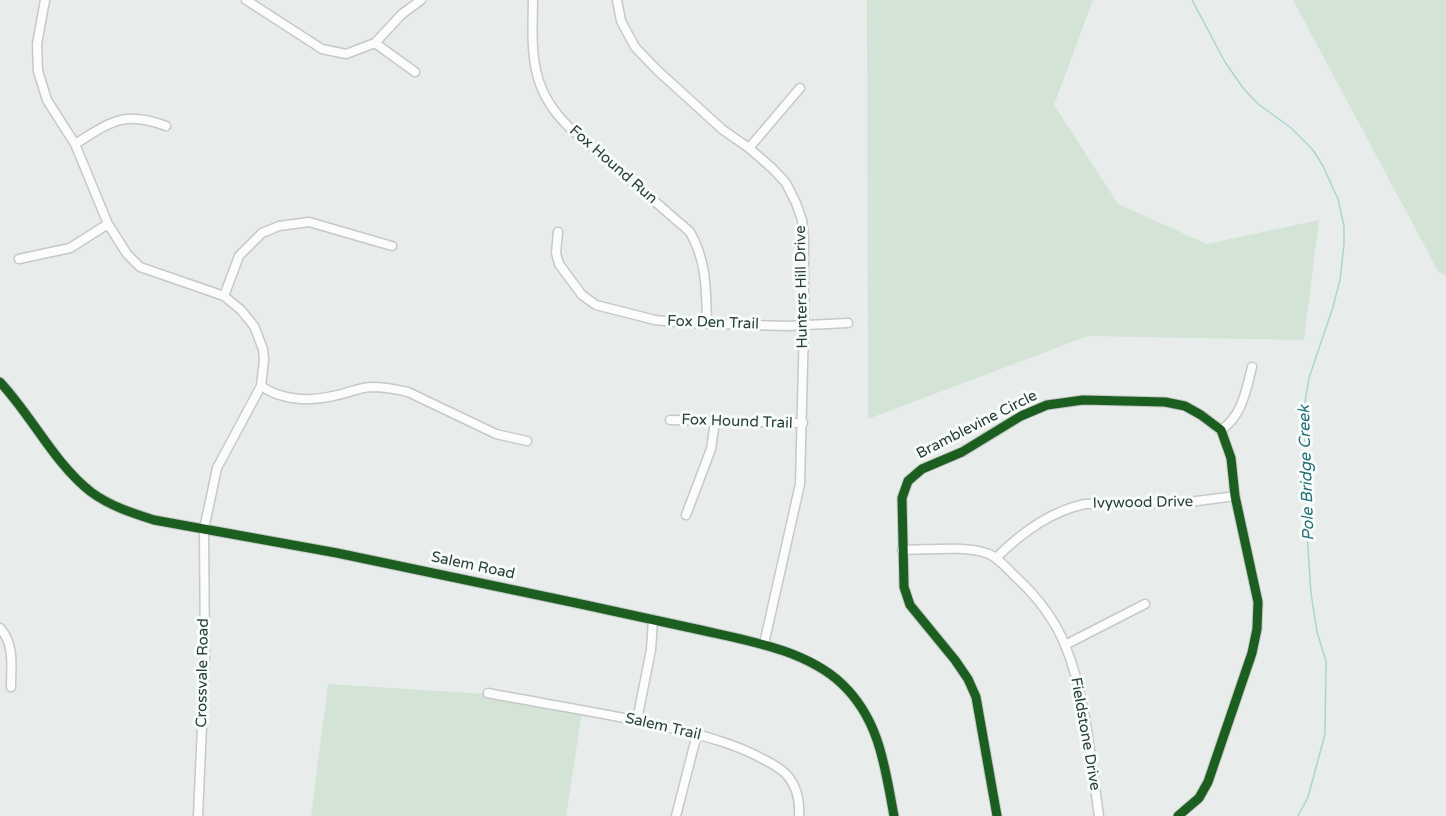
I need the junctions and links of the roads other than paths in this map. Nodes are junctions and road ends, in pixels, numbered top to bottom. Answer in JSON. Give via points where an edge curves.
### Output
{"nodes":[{"id":1,"x":45,"y":0,"type":"edge"},
{"id":2,"x":246,"y":0,"type":"edge"},
{"id":3,"x":533,"y":0,"type":"edge"},
{"id":4,"x":617,"y":0,"type":"edge"},
{"id":5,"x":416,"y":2,"type":"edge"},
{"id":6,"x":375,"y":43,"type":"junction"},
{"id":7,"x":415,"y":72,"type":"dead end"},
{"id":8,"x":800,"y":88,"type":"dead end"},
{"id":9,"x":166,"y":126,"type":"dead end"},
{"id":10,"x":75,"y":144,"type":"junction"},
{"id":11,"x":749,"y":148,"type":"junction"},
{"id":12,"x":108,"y":224,"type":"junction"},
{"id":13,"x":558,"y":232,"type":"dead end"},
{"id":14,"x":392,"y":246,"type":"dead end"},
{"id":15,"x":20,"y":259,"type":"dead end"},
{"id":16,"x":224,"y":296,"type":"junction"},
{"id":17,"x":707,"y":323,"type":"junction"},
{"id":18,"x":848,"y":323,"type":"dead end"},
{"id":19,"x":804,"y":325,"type":"junction"},
{"id":20,"x":1252,"y":367,"type":"dead end"},
{"id":21,"x":0,"y":382,"type":"edge"},
{"id":22,"x":261,"y":386,"type":"junction"},
{"id":23,"x":670,"y":420,"type":"dead end"},
{"id":24,"x":715,"y":422,"type":"junction"},
{"id":25,"x":803,"y":423,"type":"junction"},
{"id":26,"x":1221,"y":430,"type":"junction"},
{"id":27,"x":527,"y":441,"type":"dead end"},
{"id":28,"x":1235,"y":496,"type":"junction"},
{"id":29,"x":686,"y":515,"type":"dead end"},
{"id":30,"x":204,"y":529,"type":"junction"},
{"id":31,"x":902,"y":550,"type":"junction"},
{"id":32,"x":996,"y":558,"type":"junction"},
{"id":33,"x":1145,"y":604,"type":"dead end"},
{"id":34,"x":652,"y":619,"type":"junction"},
{"id":35,"x":0,"y":628,"type":"edge"},
{"id":36,"x":764,"y":644,"type":"junction"},
{"id":37,"x":1065,"y":645,"type":"junction"},
{"id":38,"x":11,"y":687,"type":"dead end"},
{"id":39,"x":488,"y":693,"type":"dead end"},
{"id":40,"x":637,"y":720,"type":"junction"},
{"id":41,"x":697,"y":734,"type":"junction"},
{"id":42,"x":198,"y":816,"type":"edge"},
{"id":43,"x":676,"y":816,"type":"edge"},
{"id":44,"x":799,"y":816,"type":"edge"},
{"id":45,"x":894,"y":816,"type":"edge"},
{"id":46,"x":997,"y":816,"type":"edge"},
{"id":47,"x":1099,"y":816,"type":"edge"},
{"id":48,"x":1178,"y":816,"type":"edge"}],
"edges":[{"from":1,"to":10,"type":"street","via":[[37,44],[38,71],[47,100]]},
{"from":2,"to":6,"type":"street","via":[[322,49],[346,54]]},
{"from":3,"to":17,"type":"street","name":"Fox Hound Run","via":[[534,65],[546,99],[569,128],[690,232],[705,271]]},
{"from":4,"to":11,"type":"street","name":"Hunters Hill Drive","via":[[621,21],[639,52],[723,130]]},
{"from":5,"to":6,"type":"street"},
{"from":6,"to":7,"type":"street"},
{"from":8,"to":11,"type":"street"},
{"from":9,"to":10,"type":"street","via":[[129,117]]},
{"from":10,"to":12,"type":"street"},
{"from":11,"to":19,"type":"street","name":"Hunters Hill Drive","via":[[786,183],[799,212],[804,238]]},
{"from":12,"to":15,"type":"street","via":[[70,248]]},
{"from":12,"to":16,"type":"street","via":[[140,267]]},
{"from":13,"to":17,"type":"street","name":"Fox Den Trail","via":[[559,264],[582,295],[596,305],[655,320]]},
{"from":14,"to":16,"type":"street","via":[[309,222],[279,226],[262,233],[239,256]]},
{"from":16,"to":22,"type":"street","via":[[254,326],[264,360]]},
{"from":17,"to":19,"type":"street","name":"Fox Den Trail"},
{"from":18,"to":19,"type":"street","name":"Fox Den Trail"},
{"from":19,"to":25,"type":"street","name":"Hunters Hill Drive"},
{"from":20,"to":26,"type":"street","via":[[1232,423]]},
{"from":21,"to":30,"type":"street","name":"Salem Road","via":[[92,492],[130,513]]},
{"from":22,"to":27,"type":"street","via":[[279,395],[308,400],[370,387],[397,389],[496,434]]},
{"from":22,"to":30,"type":"street","name":"Crossvale Road","via":[[217,468]]},
{"from":23,"to":24,"type":"street","name":"Fox Hound Trail"},
{"from":24,"to":25,"type":"street","name":"Fox Hound Trail"},
{"from":24,"to":29,"type":"street","via":[[711,449]]},
{"from":25,"to":36,"type":"street","name":"Hunters Hill Drive","via":[[800,484]]},
{"from":26,"to":28,"type":"street","via":[[1231,458]]},
{"from":26,"to":31,"type":"street","name":"Bramblevine Circle","via":[[1194,410],[1177,404],[1074,400],[1038,408],[962,452],[914,474],[902,498]]},
{"from":28,"to":32,"type":"street","name":"Ivywood Drive","via":[[1182,503],[1085,504],[1058,513],[1017,537]]},
{"from":28,"to":48,"type":"street","via":[[1256,593],[1256,638],[1208,782],[1193,804]]},
{"from":30,"to":34,"type":"street","name":"Salem Road"},
{"from":30,"to":42,"type":"street","name":"Crossvale Road"},
{"from":31,"to":32,"type":"street","name":"Fieldstone Drive","via":[[964,550]]},
{"from":31,"to":46,"type":"street","name":"Bramblevine Circle","via":[[903,587],[910,605],[955,660],[976,697]]},
{"from":32,"to":37,"type":"street","name":"Fieldstone Drive","via":[[1027,588]]},
{"from":33,"to":37,"type":"street"},
{"from":34,"to":36,"type":"street","name":"Salem Road"},
{"from":34,"to":40,"type":"street","via":[[651,650]]},
{"from":35,"to":38,"type":"street","via":[[11,650]]},
{"from":36,"to":45,"type":"street","name":"Salem Road","via":[[819,667],[854,697],[865,712],[883,754]]},
{"from":37,"to":47,"type":"street","name":"Fieldstone Drive","via":[[1078,684]]},
{"from":39,"to":40,"type":"street","name":"Salem Trail"},
{"from":40,"to":41,"type":"street","name":"Salem Trail"},
{"from":41,"to":43,"type":"street"},
{"from":41,"to":44,"type":"street","name":"Salem Trail","via":[[740,747],[779,768],[796,789]]}]}
